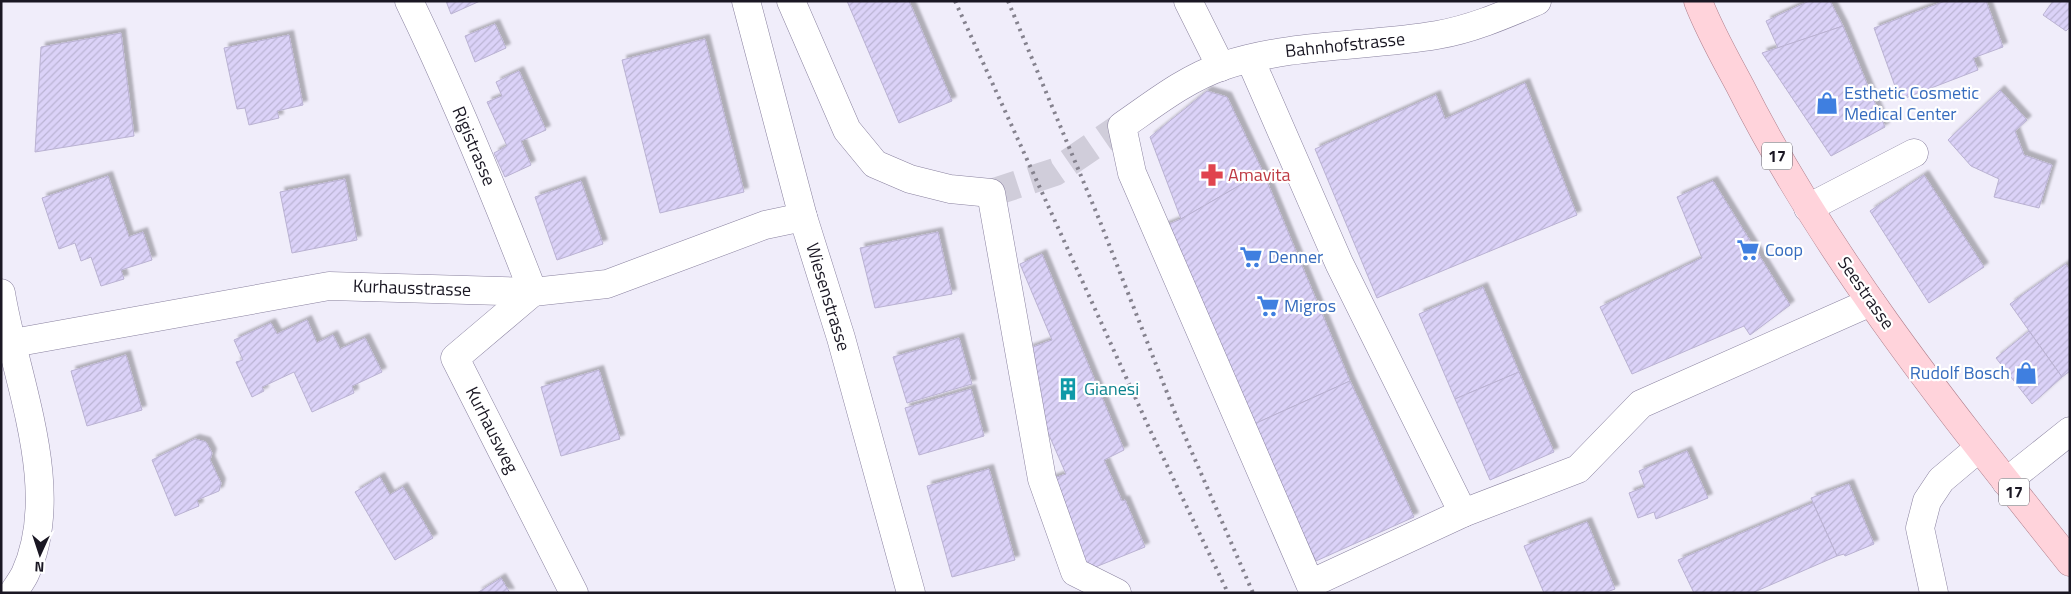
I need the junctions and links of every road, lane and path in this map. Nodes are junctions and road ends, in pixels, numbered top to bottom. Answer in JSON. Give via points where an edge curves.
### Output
{"nodes":[{"id":1,"x":409,"y":1,"type":"edge"},
{"id":2,"x":746,"y":1,"type":"edge"},
{"id":3,"x":791,"y":1,"type":"edge"},
{"id":4,"x":1188,"y":1,"type":"edge"},
{"id":5,"x":1538,"y":1,"type":"edge"},
{"id":6,"x":1698,"y":1,"type":"edge"},
{"id":7,"x":1250,"y":58,"type":"junction"},
{"id":8,"x":1221,"y":67,"type":"junction"},
{"id":9,"x":1914,"y":153,"type":"dead end"},
{"id":10,"x":1808,"y":208,"type":"junction"},
{"id":11,"x":803,"y":217,"type":"junction"},
{"id":12,"x":533,"y":292,"type":"junction"},
{"id":13,"x":1871,"y":302,"type":"junction"},
{"id":14,"x":2,"y":304,"type":"edge"},
{"id":15,"x":13,"y":343,"type":"junction"},
{"id":16,"x":2070,"y":431,"type":"edge"},
{"id":17,"x":1979,"y":448,"type":"junction"},
{"id":18,"x":2006,"y":482,"type":"junction"},
{"id":19,"x":1463,"y":513,"type":"junction"},
{"id":20,"x":2070,"y":562,"type":"edge"},
{"id":21,"x":12,"y":593,"type":"edge"},
{"id":22,"x":574,"y":593,"type":"edge"},
{"id":23,"x":911,"y":593,"type":"edge"},
{"id":24,"x":1117,"y":593,"type":"edge"},
{"id":25,"x":1934,"y":593,"type":"edge"}],
"edges":[{"from":1,"to":12,"type":"street","name":"Rigistrasse","via":[[441,68]]},
{"from":2,"to":11,"type":"street","name":"Wiesenstrasse"},
{"from":3,"to":24,"type":"street","via":[[847,130],[875,164],[918,181],[950,189],[991,193],[1042,479],[1075,572]]},
{"from":4,"to":8,"type":"street"},
{"from":5,"to":7,"type":"street","name":"Bahnhofstrasse","via":[[1464,30],[1290,50]]},
{"from":6,"to":10,"type":"main road","name":"Seestrasse","number":"17","via":[[1762,131]]},
{"from":7,"to":8,"type":"street","name":"Bahnhofstrasse"},
{"from":7,"to":19,"type":"street","via":[[1339,263]]},
{"from":8,"to":19,"type":"street","name":"Bahnhofstrasse","via":[[1179,86],[1122,126],[1132,173],[1310,584]]},
{"from":9,"to":10,"type":"street"},
{"from":10,"to":13,"type":"main road","name":"Seestrasse","number":"17"},
{"from":11,"to":12,"type":"street","name":"Kurhausstrasse","via":[[765,225],[608,284]]},
{"from":11,"to":23,"type":"street","name":"Wiesenstrasse","via":[[841,338]]},
{"from":12,"to":15,"type":"street","name":"Kurhausstrasse","via":[[329,286]]},
{"from":12,"to":22,"type":"street","name":"Kurhausweg","via":[[455,358]]},
{"from":13,"to":17,"type":"main road","name":"Seestrasse","number":"17"},
{"from":13,"to":19,"type":"street","via":[[1641,404],[1578,470]]},
{"from":14,"to":15,"type":"street"},
{"from":15,"to":21,"type":"street","via":[[39,475],[34,547],[25,575]]},
{"from":16,"to":18,"type":"street"},
{"from":17,"to":18,"type":"main road","name":"Seestrasse","number":"17"},
{"from":17,"to":25,"type":"street","via":[[1941,480],[1927,501],[1920,528]]},
{"from":18,"to":20,"type":"main road","name":"Seestrasse","number":"17"}]}
